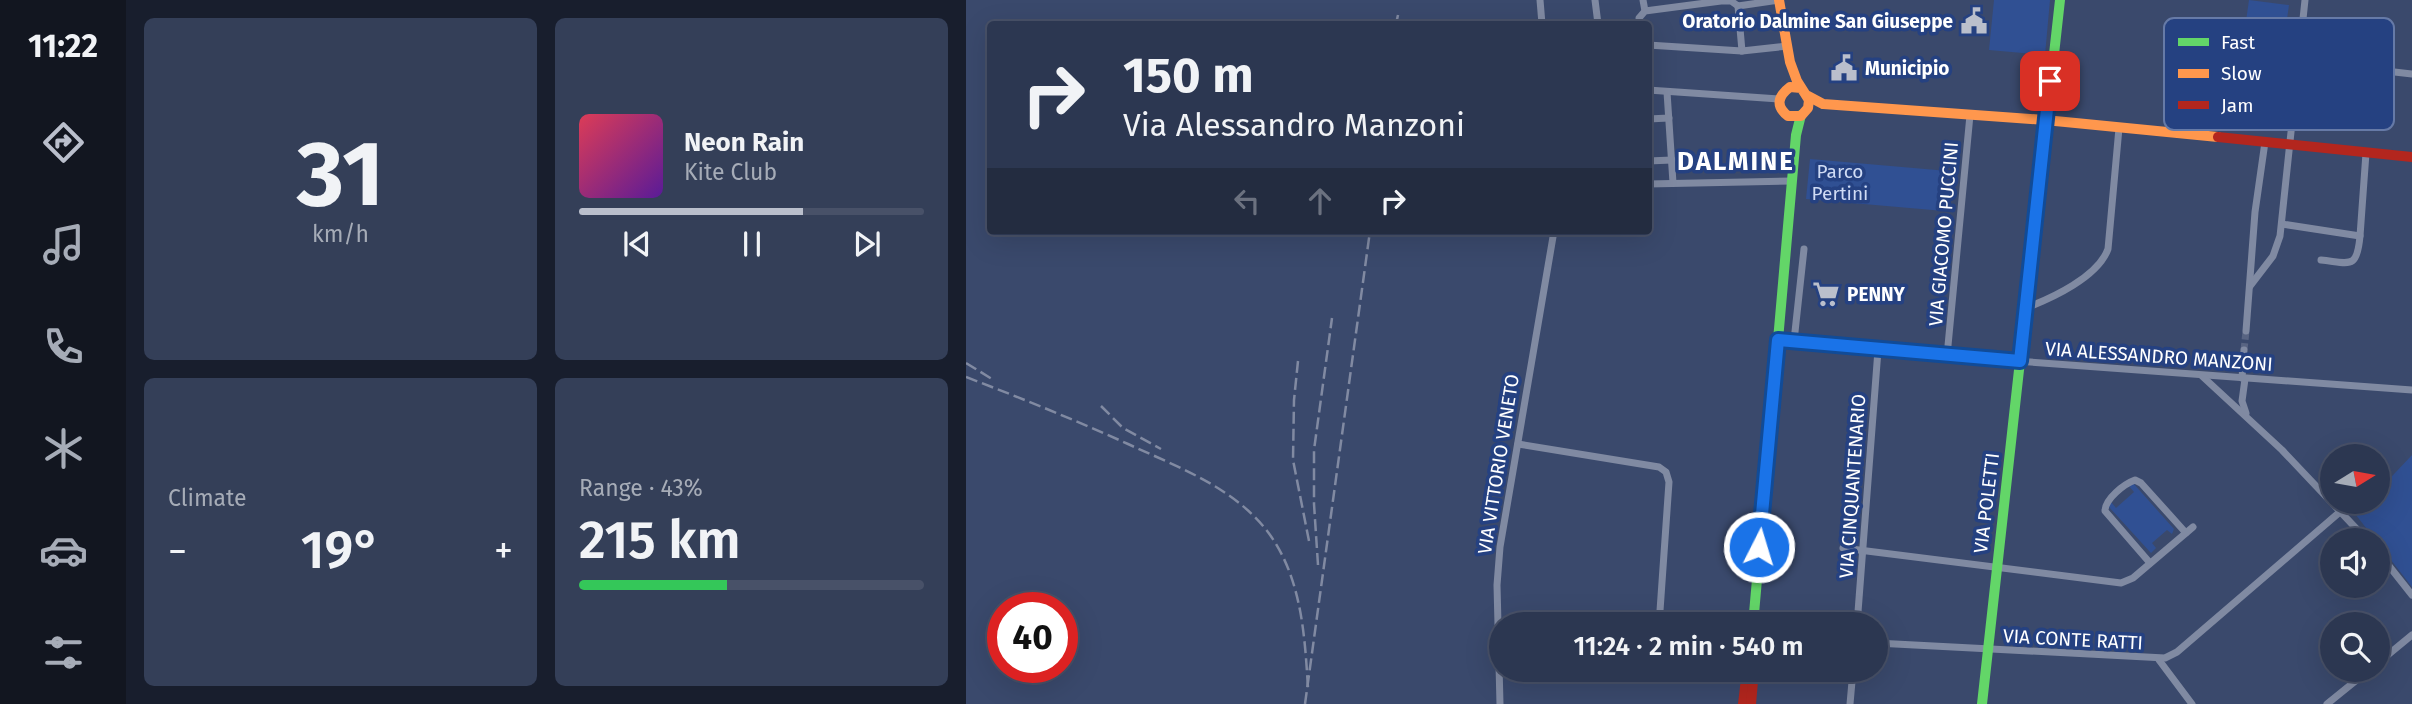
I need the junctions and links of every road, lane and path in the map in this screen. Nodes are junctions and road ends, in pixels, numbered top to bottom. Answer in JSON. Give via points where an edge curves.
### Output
{"nodes":[{"id":1,"x":1540,"y":0,"type":"edge"},
{"id":2,"x":1595,"y":0,"type":"edge"},
{"id":3,"x":1643,"y":0,"type":"edge"},
{"id":4,"x":1779,"y":0,"type":"edge"},
{"id":5,"x":2060,"y":0,"type":"edge"},
{"id":6,"x":2305,"y":0,"type":"edge"},
{"id":7,"x":1738,"y":6,"type":"junction"},
{"id":8,"x":1645,"y":11,"type":"junction"},
{"id":9,"x":2303,"y":18,"type":"edge"},
{"id":10,"x":1542,"y":21,"type":"edge"},
{"id":11,"x":1598,"y":21,"type":"edge"},
{"id":12,"x":1640,"y":21,"type":"edge"},
{"id":13,"x":1652,"y":45,"type":"edge"},
{"id":14,"x":1788,"y":46,"type":"junction"},
{"id":15,"x":1742,"y":51,"type":"junction"},
{"id":16,"x":2394,"y":72,"type":"edge"},
{"id":17,"x":2412,"y":74,"type":"edge"},
{"id":18,"x":1652,"y":90,"type":"edge"},
{"id":19,"x":1800,"y":90,"type":"junction"},
{"id":20,"x":1667,"y":92,"type":"junction"},
{"id":21,"x":1779,"y":99,"type":"junction"},
{"id":22,"x":1823,"y":104,"type":"junction"},
{"id":23,"x":1800,"y":114,"type":"junction"},
{"id":24,"x":1970,"y":115,"type":"junction"},
{"id":25,"x":1669,"y":118,"type":"junction"},
{"id":26,"x":1652,"y":119,"type":"edge"},
{"id":27,"x":2045,"y":120,"type":"junction"},
{"id":28,"x":2119,"y":128,"type":"junction"},
{"id":29,"x":2292,"y":130,"type":"edge"},
{"id":30,"x":2265,"y":142,"type":"junction"},
{"id":31,"x":2291,"y":145,"type":"junction"},
{"id":32,"x":2366,"y":153,"type":"junction"},
{"id":33,"x":2412,"y":158,"type":"edge"},
{"id":34,"x":1672,"y":160,"type":"junction"},
{"id":35,"x":1652,"y":161,"type":"edge"},
{"id":36,"x":1792,"y":181,"type":"junction"},
{"id":37,"x":1674,"y":183,"type":"junction"},
{"id":38,"x":1652,"y":184,"type":"edge"},
{"id":39,"x":2282,"y":224,"type":"junction"},
{"id":40,"x":1553,"y":235,"type":"edge"},
{"id":41,"x":2360,"y":236,"type":"junction"},
{"id":42,"x":1804,"y":249,"type":"dead end"},
{"id":43,"x":2321,"y":260,"type":"dead end"},
{"id":44,"x":2250,"y":286,"type":"junction"},
{"id":45,"x":2026,"y":309,"type":"junction"},
{"id":46,"x":2246,"y":331,"type":"tunnel mouth"},
{"id":47,"x":1778,"y":340,"type":"junction"},
{"id":48,"x":1794,"y":341,"type":"junction"},
{"id":49,"x":1878,"y":349,"type":"junction"},
{"id":50,"x":2244,"y":351,"type":"tunnel mouth"},
{"id":51,"x":1948,"y":356,"type":"junction"},
{"id":52,"x":2020,"y":361,"type":"junction"},
{"id":53,"x":2202,"y":376,"type":"junction"},
{"id":54,"x":2243,"y":379,"type":"junction"},
{"id":55,"x":2412,"y":390,"type":"edge"},
{"id":56,"x":2255,"y":425,"type":"junction"},
{"id":57,"x":1518,"y":444,"type":"junction"},
{"id":58,"x":2320,"y":490,"type":"edge"},
{"id":59,"x":2338,"y":514,"type":"edge"},
{"id":60,"x":2344,"y":514,"type":"edge"},
{"id":61,"x":2193,"y":527,"type":"dead end"},
{"id":62,"x":2356,"y":528,"type":"edge"},
{"id":63,"x":2186,"y":533,"type":"junction"},
{"id":64,"x":1843,"y":548,"type":"dead end"},
{"id":65,"x":1863,"y":551,"type":"junction"},
{"id":66,"x":2151,"y":563,"type":"junction"},
{"id":67,"x":1997,"y":566,"type":"junction"},
{"id":68,"x":2390,"y":567,"type":"edge"},
{"id":69,"x":2412,"y":595,"type":"edge"},
{"id":70,"x":1500,"y":612,"type":"edge"},
{"id":71,"x":1660,"y":612,"type":"edge"},
{"id":72,"x":1753,"y":612,"type":"edge"},
{"id":73,"x":1858,"y":612,"type":"edge"},
{"id":74,"x":2412,"y":635,"type":"edge"},
{"id":75,"x":1888,"y":644,"type":"edge"},
{"id":76,"x":1989,"y":649,"type":"junction"},
{"id":77,"x":2390,"y":653,"type":"edge"},
{"id":78,"x":2159,"y":660,"type":"junction"},
{"id":79,"x":1500,"y":682,"type":"edge"},
{"id":80,"x":1746,"y":682,"type":"edge"},
{"id":81,"x":1753,"y":682,"type":"edge"},
{"id":82,"x":1852,"y":682,"type":"edge"},
{"id":83,"x":2354,"y":682,"type":"edge"},
{"id":84,"x":1500,"y":704,"type":"edge"},
{"id":85,"x":1743,"y":704,"type":"edge"},
{"id":86,"x":1751,"y":704,"type":"edge"},
{"id":87,"x":1850,"y":704,"type":"edge"},
{"id":88,"x":1982,"y":704,"type":"edge"},
{"id":89,"x":2192,"y":704,"type":"edge"},
{"id":90,"x":2327,"y":704,"type":"edge"}],
"edges":[{"from":1,"to":10,"type":"street"},
{"from":2,"to":11,"type":"street"},
{"from":3,"to":8,"type":"street"},
{"from":4,"to":7,"type":"street"},
{"from":4,"to":14,"type":"street"},
{"from":5,"to":27,"type":"street","name":"VIA POLETTI"},
{"from":6,"to":9,"type":"street"},
{"from":7,"to":8,"type":"street","via":[[1721,1]]},
{"from":7,"to":15,"type":"street"},
{"from":8,"to":12,"type":"street"},
{"from":13,"to":15,"type":"street"},
{"from":14,"to":15,"type":"street"},
{"from":14,"to":19,"type":"street"},
{"from":16,"to":17,"type":"street"},
{"from":18,"to":20,"type":"street"},
{"from":19,"to":21,"type":"street","via":[[1783,90]]},
{"from":19,"to":22,"type":"street"},
{"from":19,"to":23,"type":"street"},
{"from":20,"to":21,"type":"street"},
{"from":20,"to":25,"type":"street"},
{"from":21,"to":23,"type":"street","via":[[1780,110]]},
{"from":22,"to":23,"type":"street"},
{"from":22,"to":24,"type":"street"},
{"from":23,"to":36,"type":"street"},
{"from":24,"to":27,"type":"street"},
{"from":24,"to":51,"type":"street","name":"VIA GIACOMO PUCCINI"},
{"from":25,"to":26,"type":"street"},
{"from":25,"to":34,"type":"street"},
{"from":27,"to":28,"type":"street"},
{"from":27,"to":45,"type":"street","name":"VIA POLETTI"},
{"from":28,"to":30,"type":"street"},
{"from":28,"to":45,"type":"street","via":[[2105,256],[2065,291]]},
{"from":29,"to":31,"type":"street"},
{"from":30,"to":31,"type":"street"},
{"from":30,"to":44,"type":"street"},
{"from":31,"to":32,"type":"street"},
{"from":31,"to":39,"type":"street"},
{"from":32,"to":33,"type":"street"},
{"from":32,"to":41,"type":"street"},
{"from":34,"to":35,"type":"street"},
{"from":34,"to":37,"type":"street"},
{"from":36,"to":37,"type":"street"},
{"from":36,"to":47,"type":"street"},
{"from":37,"to":38,"type":"street"},
{"from":39,"to":41,"type":"street"},
{"from":39,"to":44,"type":"street","via":[[2274,254]]},
{"from":40,"to":57,"type":"street","name":"VIA VITTORIO VENETO"},
{"from":41,"to":43,"type":"street","via":[[2355,260]]},
{"from":42,"to":48,"type":"street"},
{"from":44,"to":46,"type":"street"},
{"from":45,"to":52,"type":"street","name":"VIA POLETTI"},
{"from":47,"to":48,"type":"street","name":"VIA ALESSANDRO MANZONI"},
{"from":47,"to":72,"type":"street"},
{"from":48,"to":49,"type":"street","name":"VIA ALESSANDRO MANZONI"},
{"from":49,"to":51,"type":"street","name":"VIA ALESSANDRO MANZONI"},
{"from":49,"to":65,"type":"street","name":"VIA CINQUANTENARIO"},
{"from":50,"to":54,"type":"street"},
{"from":51,"to":52,"type":"street","name":"VIA ALESSANDRO MANZONI"},
{"from":52,"to":53,"type":"street","name":"VIA ALESSANDRO MANZONI"},
{"from":52,"to":67,"type":"street","name":"VIA POLETTI"},
{"from":53,"to":54,"type":"street","name":"VIA ALESSANDRO MANZONI"},
{"from":53,"to":56,"type":"street"},
{"from":54,"to":55,"type":"street","name":"VIA ALESSANDRO MANZONI"},
{"from":54,"to":56,"type":"street","via":[[2242,404]]},
{"from":56,"to":58,"type":"street"},
{"from":57,"to":70,"type":"street","name":"VIA VITTORIO VENETO","via":[[1499,555]]},
{"from":57,"to":71,"type":"street","via":[[1664,470],[1669,479]]},
{"from":59,"to":78,"type":"street","name":"VIA CONTE RATTI","via":[[2177,652]]},
{"from":60,"to":62,"type":"street"},
{"from":61,"to":63,"type":"street"},
{"from":63,"to":66,"type":"street"},
{"from":63,"to":66,"type":"street","via":[[2141,482],[2129,482],[2107,502],[2105,511]]},
{"from":64,"to":65,"type":"street"},
{"from":65,"to":67,"type":"street"},
{"from":65,"to":73,"type":"street","name":"VIA CINQUANTENARIO"},
{"from":66,"to":67,"type":"street","via":[[2131,580],[2119,583]]},
{"from":67,"to":76,"type":"street","name":"VIA POLETTI"},
{"from":68,"to":69,"type":"street"},
{"from":74,"to":77,"type":"street"},
{"from":75,"to":76,"type":"street","name":"VIA CONTE RATTI"},
{"from":76,"to":78,"type":"street","name":"VIA CONTE RATTI"},
{"from":76,"to":88,"type":"street","name":"VIA POLETTI"},
{"from":78,"to":89,"type":"street"},
{"from":79,"to":84,"type":"street","name":"VIA VITTORIO VENETO"},
{"from":80,"to":85,"type":"street"},
{"from":81,"to":86,"type":"street"},
{"from":82,"to":87,"type":"street"},
{"from":83,"to":90,"type":"street"}]}
